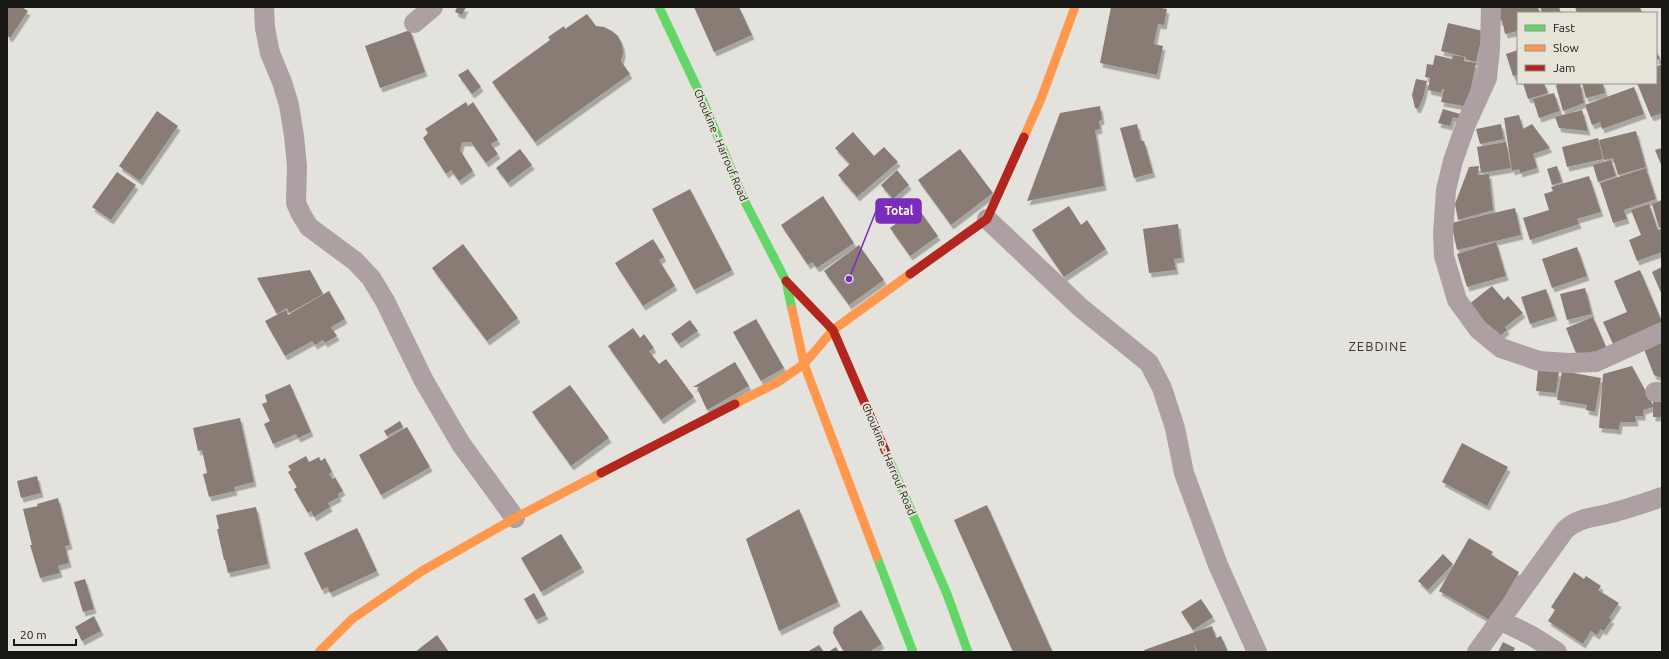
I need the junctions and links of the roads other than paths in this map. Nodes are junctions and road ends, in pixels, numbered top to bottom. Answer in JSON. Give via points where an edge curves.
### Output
{"nodes":[{"id":1,"x":264,"y":7,"type":"edge"},
{"id":2,"x":433,"y":7,"type":"edge"},
{"id":3,"x":659,"y":7,"type":"edge"},
{"id":4,"x":1075,"y":7,"type":"edge"},
{"id":5,"x":1492,"y":7,"type":"edge"},
{"id":6,"x":414,"y":23,"type":"dead end"},
{"id":7,"x":987,"y":219,"type":"junction"},
{"id":8,"x":786,"y":281,"type":"junction"},
{"id":9,"x":834,"y":330,"type":"junction"},
{"id":10,"x":1662,"y":332,"type":"edge"},
{"id":11,"x":804,"y":364,"type":"junction"},
{"id":12,"x":1662,"y":497,"type":"edge"},
{"id":13,"x":516,"y":518,"type":"junction"},
{"id":14,"x":1500,"y":620,"type":"junction"},
{"id":15,"x":319,"y":652,"type":"edge"},
{"id":16,"x":913,"y":652,"type":"edge"},
{"id":17,"x":968,"y":652,"type":"edge"},
{"id":18,"x":1257,"y":652,"type":"edge"},
{"id":19,"x":1477,"y":652,"type":"edge"},
{"id":20,"x":1557,"y":652,"type":"edge"}],
"edges":[{"from":1,"to":13,"type":"street","via":[[270,53],[282,82],[290,113],[296,166],[296,203],[301,214],[309,227],[355,261],[371,278],[385,300],[424,381],[461,444]]},
{"from":2,"to":6,"type":"street"},
{"from":3,"to":8,"type":"main road","name":"Choukine - Harrouf Road","via":[[700,94],[744,200]]},
{"from":4,"to":7,"type":"main road","via":[[1041,99]]},
{"from":5,"to":10,"type":"street","via":[[1487,78],[1466,124],[1446,190],[1444,256],[1457,300],[1478,330],[1501,348],[1539,361],[1596,362]]},
{"from":7,"to":9,"type":"main road"},
{"from":7,"to":18,"type":"street","via":[[1082,308],[1149,363],[1162,388],[1175,428],[1184,473],[1218,565]]},
{"from":8,"to":9,"type":"main road","name":"Choukine - Harrouf Road"},
{"from":8,"to":11,"type":"main road","name":"Choukine - Harrouf Road"},
{"from":9,"to":11,"type":"main road"},
{"from":9,"to":17,"type":"main road","name":"Choukine - Harrouf Road","via":[[947,594]]},
{"from":11,"to":13,"type":"main road","via":[[778,382]]},
{"from":11,"to":16,"type":"main road","name":"Choukine - Harrouf Road"},
{"from":12,"to":14,"type":"street","via":[[1570,524]]},
{"from":13,"to":15,"type":"main road","via":[[422,571],[373,603]]},
{"from":14,"to":19,"type":"street"},
{"from":14,"to":20,"type":"street"}]}
